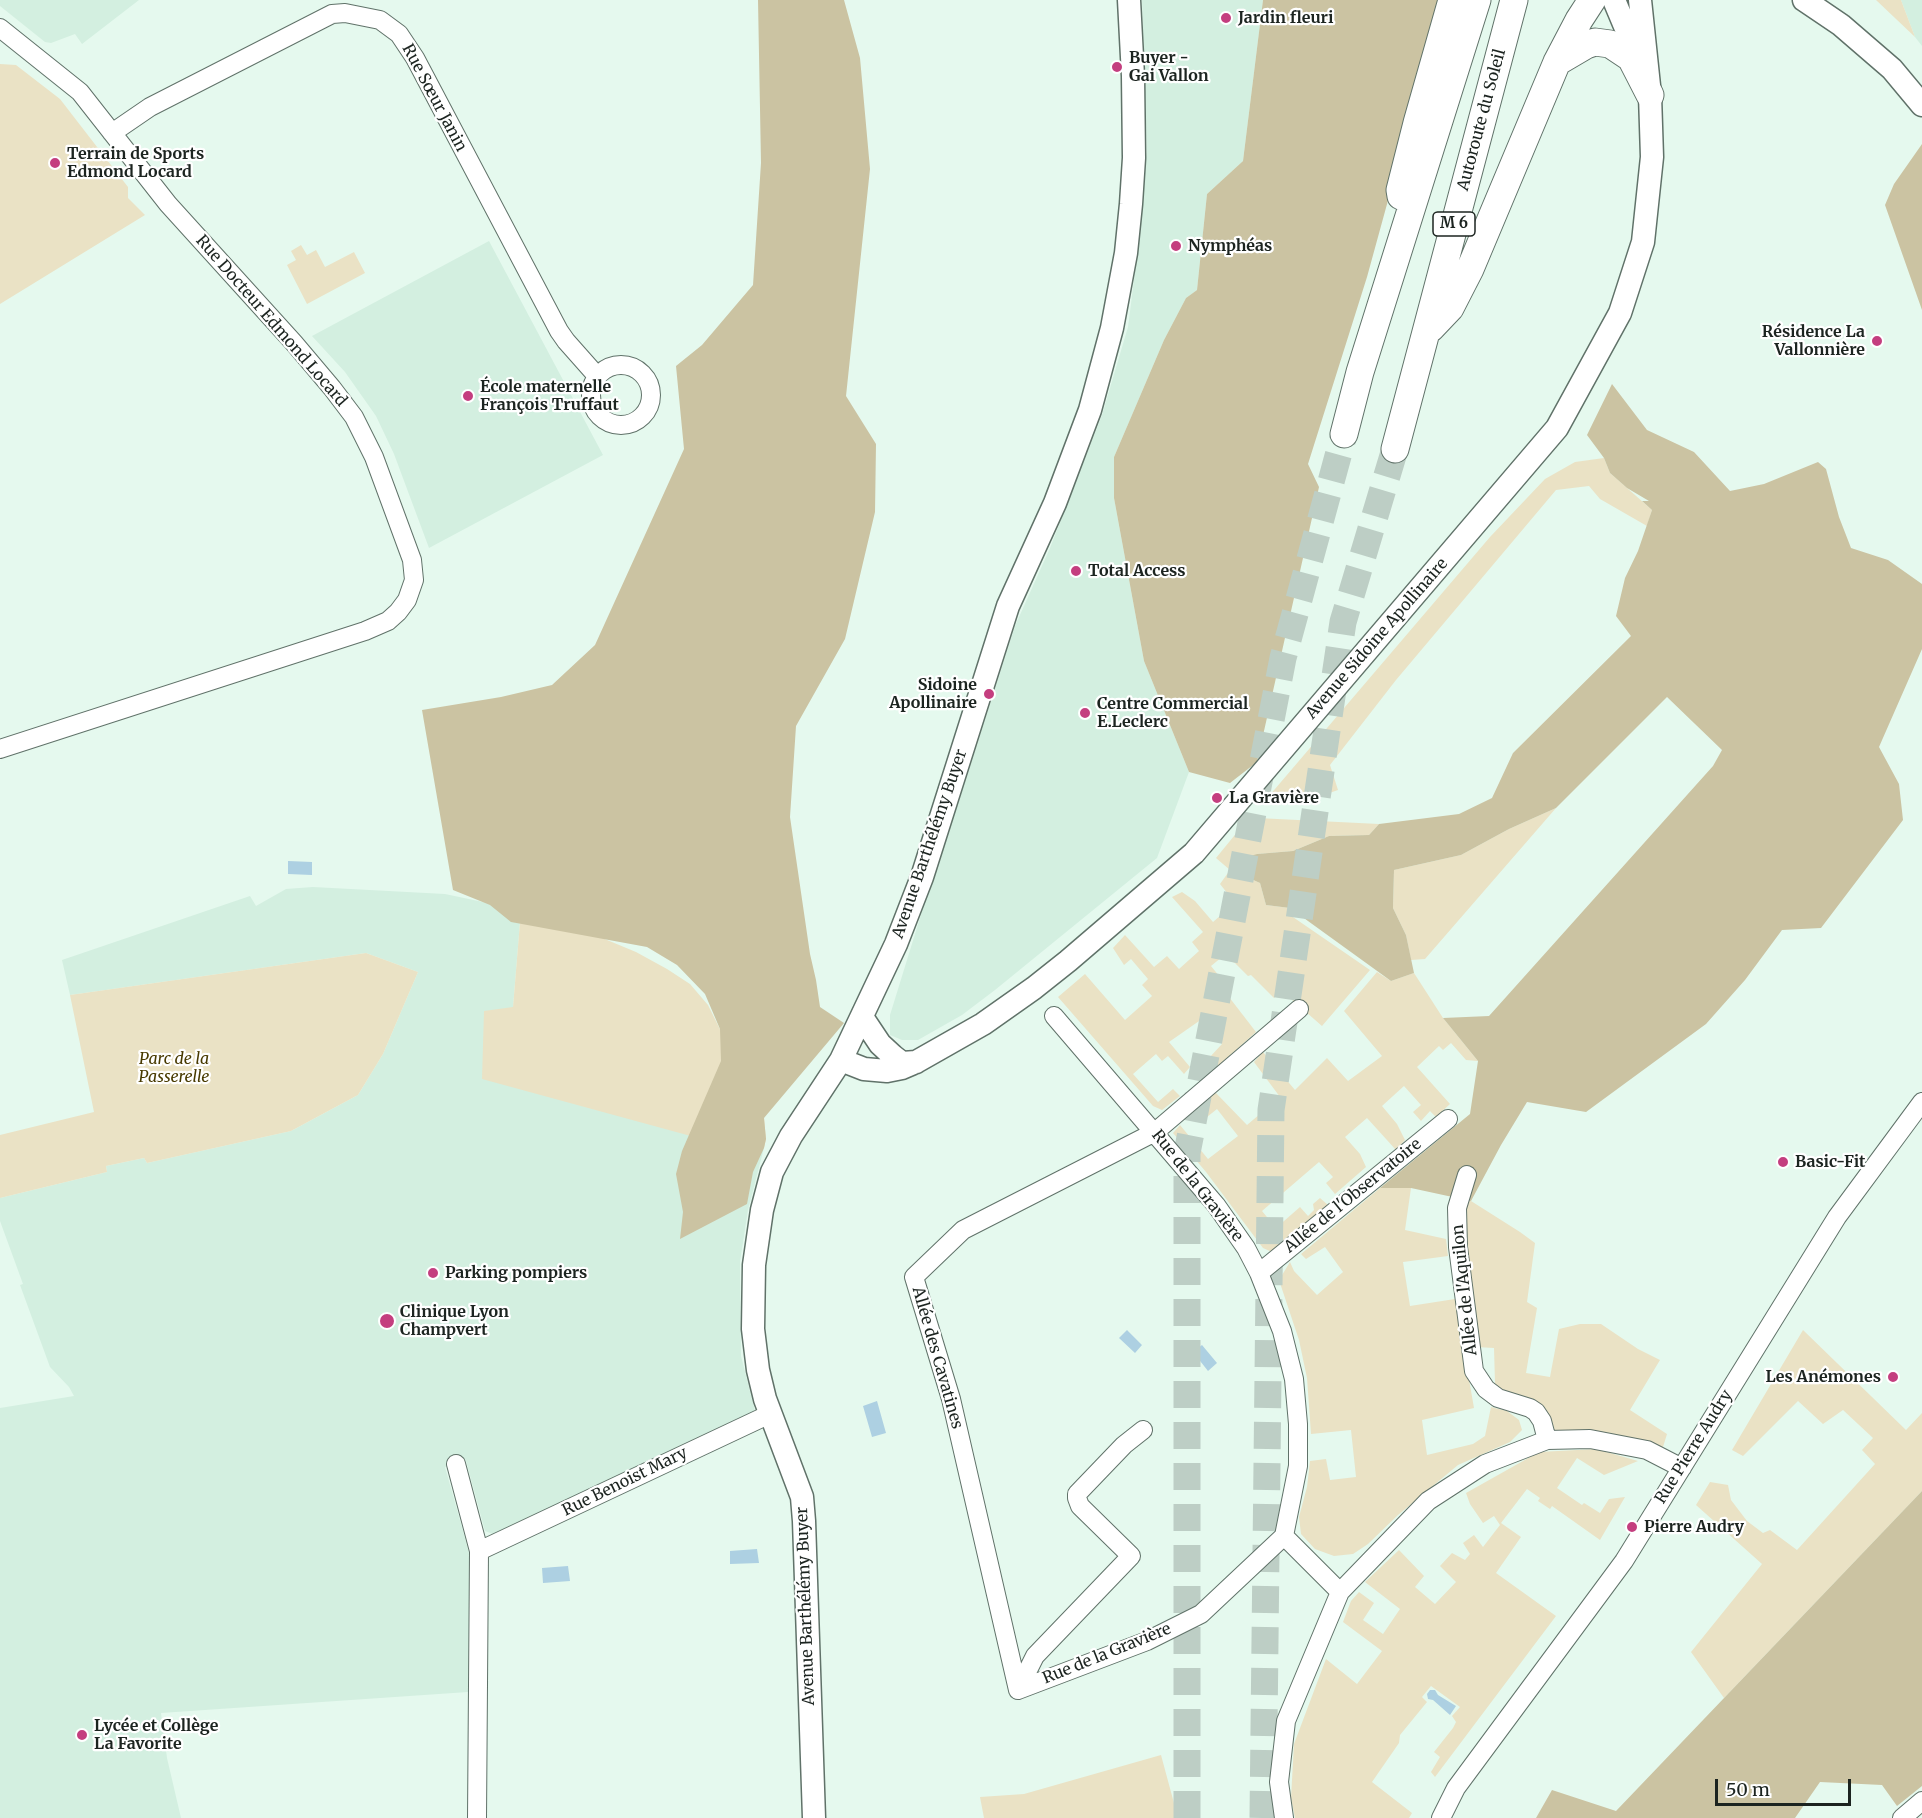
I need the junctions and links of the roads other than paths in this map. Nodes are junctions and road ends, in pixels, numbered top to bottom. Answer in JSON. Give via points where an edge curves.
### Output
{"nodes":[{"id":1,"x":1129,"y":0,"type":"edge"},
{"id":2,"x":1452,"y":0,"type":"edge"},
{"id":3,"x":1477,"y":0,"type":"edge"},
{"id":4,"x":1514,"y":0,"type":"edge"},
{"id":5,"x":1592,"y":0,"type":"edge"},
{"id":6,"x":1614,"y":0,"type":"edge"},
{"id":7,"x":1640,"y":0,"type":"edge"},
{"id":8,"x":1804,"y":0,"type":"edge"},
{"id":9,"x":0,"y":28,"type":"edge"},
{"id":10,"x":1557,"y":62,"type":"junction"},
{"id":11,"x":1650,"y":95,"type":"junction"},
{"id":12,"x":1922,"y":105,"type":"edge"},
{"id":13,"x":112,"y":133,"type":"junction"},
{"id":14,"x":1408,"y":221,"type":"junction"},
{"id":15,"x":1426,"y":333,"type":"junction"},
{"id":16,"x":597,"y":376,"type":"dead end"},
{"id":17,"x":1344,"y":434,"type":"tunnel mouth"},
{"id":18,"x":1395,"y":449,"type":"tunnel mouth"},
{"id":19,"x":0,"y":749,"type":"edge"},
{"id":20,"x":1299,"y":1009,"type":"dead end"},
{"id":21,"x":1054,"y":1016,"type":"dead end"},
{"id":22,"x":862,"y":1017,"type":"junction"},
{"id":23,"x":841,"y":1060,"type":"junction"},
{"id":24,"x":916,"y":1062,"type":"junction"},
{"id":25,"x":1922,"y":1102,"type":"edge"},
{"id":26,"x":1448,"y":1119,"type":"dead end"},
{"id":27,"x":1155,"y":1131,"type":"junction"},
{"id":28,"x":1467,"y":1175,"type":"dead end"},
{"id":29,"x":1258,"y":1273,"type":"junction"},
{"id":30,"x":770,"y":1414,"type":"junction"},
{"id":31,"x":1143,"y":1430,"type":"dead end"},
{"id":32,"x":1547,"y":1440,"type":"junction"},
{"id":33,"x":456,"y":1464,"type":"dead end"},
{"id":34,"x":1682,"y":1468,"type":"junction"},
{"id":35,"x":1284,"y":1536,"type":"junction"},
{"id":36,"x":479,"y":1551,"type":"junction"},
{"id":37,"x":1340,"y":1592,"type":"junction"},
{"id":38,"x":1018,"y":1690,"type":"junction"},
{"id":39,"x":1922,"y":1801,"type":"edge"},
{"id":40,"x":477,"y":1818,"type":"edge"},
{"id":41,"x":814,"y":1818,"type":"edge"},
{"id":42,"x":1284,"y":1818,"type":"edge"},
{"id":43,"x":1441,"y":1818,"type":"edge"},
{"id":44,"x":1902,"y":1818,"type":"edge"}],
"edges":[{"from":1,"to":22,"type":"main road","name":"Avenue Barthélémy Buyer","via":[[1134,158],[1126,253],[1112,328],[1090,410],[1055,503],[1008,606],[922,877]]},
{"from":2,"to":14,"type":"highway","via":[[1400,190]]},
{"from":3,"to":14,"type":"highway","number":"M 6"},
{"from":4,"to":15,"type":"highway","name":"Autoroute du Soleil","number":"M 6"},
{"from":5,"to":10,"type":"highway"},
{"from":6,"to":11,"type":"main road","name":"Avenue Sidoine Apollinaire"},
{"from":7,"to":11,"type":"main road","name":"Avenue Sidoine Apollinaire"},
{"from":8,"to":12,"type":"main road","via":[[1841,25],[1892,69]]},
{"from":9,"to":13,"type":"street","name":"Rue Docteur Edmond Locard","via":[[80,92]]},
{"from":10,"to":11,"type":"highway","via":[[1586,45],[1610,44],[1631,58]]},
{"from":10,"to":15,"type":"highway","via":[[1470,269],[1450,308]]},
{"from":11,"to":24,"type":"main road","name":"Avenue Sidoine Apollinaire","via":[[1652,157],[1643,242],[1620,314],[1557,428],[1194,853],[1034,988],[983,1024]]},
{"from":13,"to":16,"type":"street","name":"Rue Sœur Janin","via":[[150,106],[332,14],[380,20],[399,34],[415,58],[559,331]]},
{"from":13,"to":19,"type":"street","name":"Rue Docteur Edmond Locard","via":[[168,204],[294,343],[354,417],[374,457],[406,543],[414,580],[398,612],[365,631]]},
{"from":14,"to":17,"type":"highway","number":"M 6"},
{"from":15,"to":18,"type":"highway","name":"Autoroute du Soleil","number":"M 6"},
{"from":20,"to":27,"type":"street","name":"Allée des Cavatines"},
{"from":21,"to":27,"type":"street","name":"Rue de la Gravière"},
{"from":22,"to":23,"type":"main road","name":"Avenue Barthélémy Buyer"},
{"from":22,"to":24,"type":"main road","via":[[893,1056],[902,1062]]},
{"from":23,"to":24,"type":"main road","name":"Avenue Sidoine Apollinaire","via":[[864,1069],[886,1071]]},
{"from":23,"to":30,"type":"main road","name":"Avenue Barthélémy Buyer","via":[[772,1172],[762,1210],[754,1265],[753,1329],[758,1370]]},
{"from":25,"to":34,"type":"street","name":"Rue Pierre Audry","via":[[1836,1217]]},
{"from":26,"to":29,"type":"street","name":"Allée de l'Observatoire"},
{"from":27,"to":29,"type":"street","name":"Rue de la Gravière","via":[[1216,1205]]},
{"from":27,"to":38,"type":"street","name":"Allée des Cavatines","via":[[963,1230],[914,1277],[951,1399]]},
{"from":28,"to":32,"type":"street","name":"Allée de l'Aquilon","via":[[1457,1208],[1458,1247],[1474,1371],[1498,1398],[1536,1412]]},
{"from":29,"to":35,"type":"street","name":"Rue de la Gravière","via":[[1282,1331],[1294,1379],[1298,1466]]},
{"from":30,"to":36,"type":"street","name":"Rue Benoist Mary"},
{"from":30,"to":41,"type":"main road","name":"Avenue Barthélémy Buyer","via":[[802,1497]]},
{"from":31,"to":38,"type":"street","via":[[1077,1494],[1080,1506],[1131,1556],[1035,1656]]},
{"from":32,"to":34,"type":"street","via":[[1590,1439],[1647,1450]]},
{"from":32,"to":37,"type":"street","via":[[1485,1464],[1428,1501]]},
{"from":33,"to":36,"type":"street"},
{"from":34,"to":43,"type":"street","name":"Rue Pierre Audry","via":[[1624,1561],[1456,1788]]},
{"from":35,"to":37,"type":"street"},
{"from":35,"to":38,"type":"street","name":"Rue de la Gravière","via":[[1201,1614],[1147,1641]]},
{"from":36,"to":40,"type":"street"},
{"from":37,"to":42,"type":"street","via":[[1286,1721],[1279,1782]]},
{"from":39,"to":44,"type":"street"}]}
